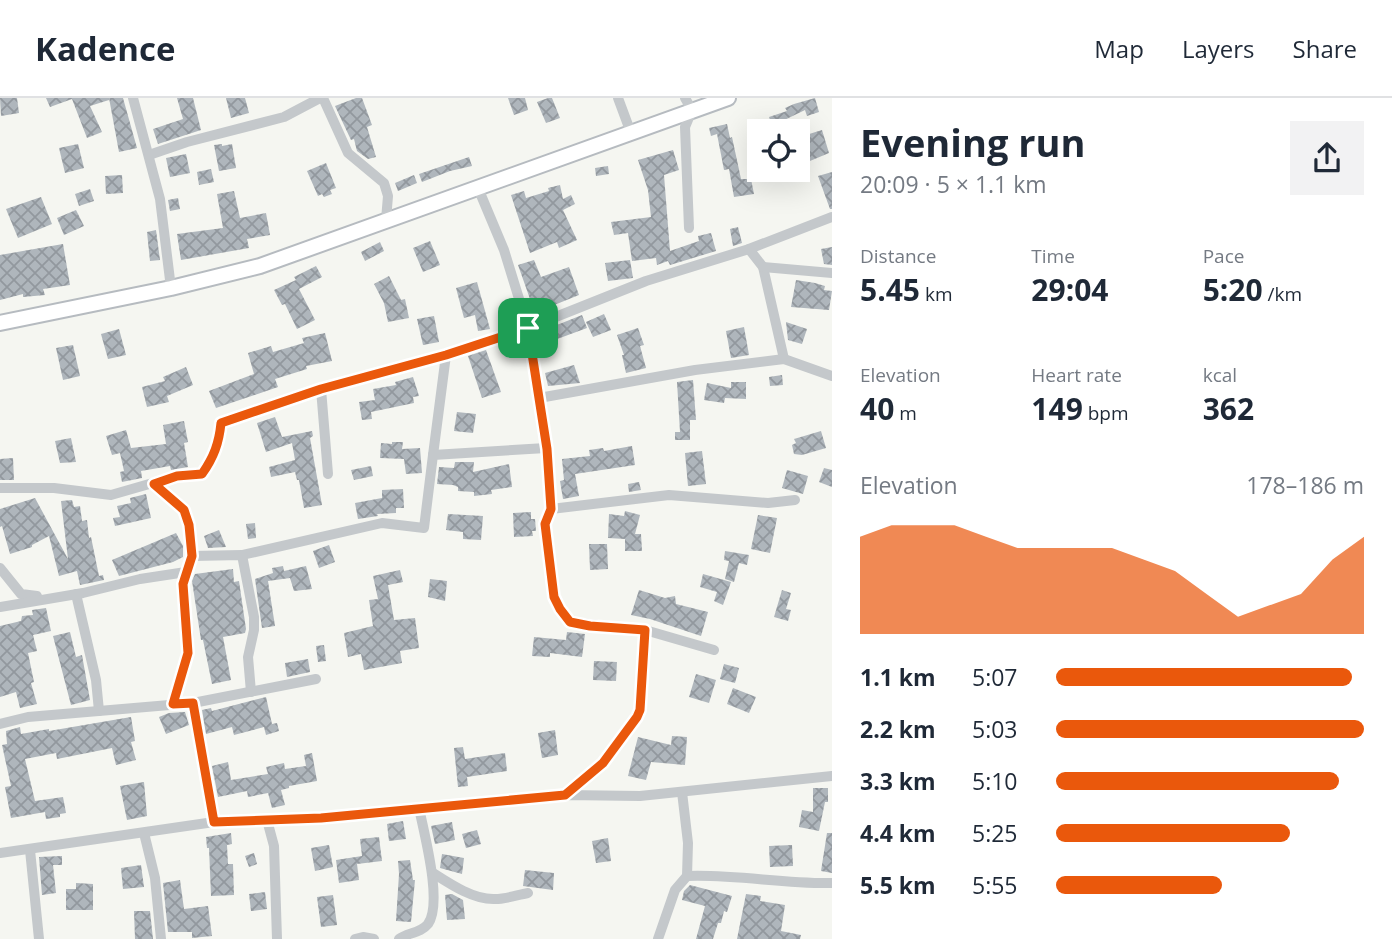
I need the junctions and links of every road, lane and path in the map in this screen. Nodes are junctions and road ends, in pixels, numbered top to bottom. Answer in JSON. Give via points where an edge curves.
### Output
{"nodes":[{"id":1,"x":134,"y":98,"type":"edge"},
{"id":2,"x":322,"y":98,"type":"edge"},
{"id":3,"x":618,"y":98,"type":"edge"},
{"id":4,"x":728,"y":98,"type":"edge"},
{"id":5,"x":689,"y":104,"type":"edge"},
{"id":6,"x":631,"y":133,"type":"junction"},
{"id":7,"x":149,"y":155,"type":"junction"},
{"id":8,"x":478,"y":188,"type":"junction"},
{"id":9,"x":832,"y":217,"type":"edge"},
{"id":10,"x":386,"y":220,"type":"junction"},
{"id":11,"x":689,"y":229,"type":"dead end"},
{"id":12,"x":749,"y":249,"type":"junction"},
{"id":13,"x":763,"y":267,"type":"junction"},
{"id":14,"x":832,"y":273,"type":"edge"},
{"id":15,"x":171,"y":288,"type":"junction"},
{"id":16,"x":0,"y":323,"type":"edge"},
{"id":17,"x":528,"y":328,"type":"junction"},
{"id":18,"x":446,"y":355,"type":"junction"},
{"id":19,"x":784,"y":359,"type":"junction"},
{"id":20,"x":832,"y":376,"type":"edge"},
{"id":21,"x":321,"y":389,"type":"junction"},
{"id":22,"x":539,"y":398,"type":"junction"},
{"id":23,"x":547,"y":449,"type":"junction"},
{"id":24,"x":433,"y":455,"type":"junction"},
{"id":25,"x":328,"y":474,"type":"dead end"},
{"id":26,"x":154,"y":484,"type":"junction"},
{"id":27,"x":0,"y":488,"type":"edge"},
{"id":28,"x":795,"y":500,"type":"dead end"},
{"id":29,"x":551,"y":509,"type":"junction"},
{"id":30,"x":242,"y":555,"type":"junction"},
{"id":31,"x":192,"y":556,"type":"junction"},
{"id":32,"x":0,"y":568,"type":"edge"},
{"id":33,"x":186,"y":572,"type":"junction"},
{"id":34,"x":76,"y":594,"type":"junction"},
{"id":35,"x":46,"y":598,"type":"junction"},
{"id":36,"x":0,"y":607,"type":"edge"},
{"id":37,"x":645,"y":630,"type":"junction"},
{"id":38,"x":714,"y":650,"type":"dead end"},
{"id":39,"x":316,"y":679,"type":"dead end"},
{"id":40,"x":251,"y":692,"type":"junction"},
{"id":41,"x":193,"y":703,"type":"junction"},
{"id":42,"x":173,"y":704,"type":"junction"},
{"id":43,"x":99,"y":711,"type":"junction"},
{"id":44,"x":0,"y":724,"type":"edge"},
{"id":45,"x":832,"y":776,"type":"edge"},
{"id":46,"x":682,"y":792,"type":"junction"},
{"id":47,"x":565,"y":795,"type":"junction"},
{"id":48,"x":419,"y":808,"type":"junction"},
{"id":49,"x":267,"y":820,"type":"junction"},
{"id":50,"x":214,"y":822,"type":"junction"},
{"id":51,"x":144,"y":833,"type":"junction"},
{"id":52,"x":30,"y":850,"type":"junction"},
{"id":53,"x":0,"y":853,"type":"edge"},
{"id":54,"x":433,"y":873,"type":"junction"},
{"id":55,"x":687,"y":876,"type":"junction"},
{"id":56,"x":832,"y":883,"type":"edge"},
{"id":57,"x":528,"y":892,"type":"dead end"},
{"id":58,"x":39,"y":939,"type":"edge"},
{"id":59,"x":161,"y":939,"type":"edge"},
{"id":60,"x":278,"y":939,"type":"edge"},
{"id":61,"x":355,"y":939,"type":"edge"},
{"id":62,"x":374,"y":939,"type":"edge"},
{"id":63,"x":399,"y":939,"type":"edge"},
{"id":64,"x":660,"y":939,"type":"edge"}],
"edges":[{"from":1,"to":7,"type":"street"},
{"from":2,"to":7,"type":"street","via":[[284,117]]},
{"from":2,"to":10,"type":"street","via":[[348,153],[384,183]]},
{"from":3,"to":6,"type":"street"},
{"from":4,"to":5,"type":"main road"},
{"from":5,"to":6,"type":"main road"},
{"from":5,"to":11,"type":"street","via":[[685,127]]},
{"from":6,"to":8,"type":"main road"},
{"from":7,"to":15,"type":"street","via":[[160,199]]},
{"from":8,"to":10,"type":"main road"},
{"from":8,"to":17,"type":"street","via":[[504,250]]},
{"from":9,"to":12,"type":"street"},
{"from":10,"to":15,"type":"main road","via":[[260,266]]},
{"from":12,"to":13,"type":"street"},
{"from":12,"to":17,"type":"street","via":[[646,281]]},
{"from":13,"to":14,"type":"street"},
{"from":13,"to":19,"type":"street"},
{"from":15,"to":16,"type":"main road"},
{"from":17,"to":18,"type":"street"},
{"from":17,"to":22,"type":"street"},
{"from":18,"to":21,"type":"street"},
{"from":18,"to":24,"type":"street"},
{"from":19,"to":20,"type":"street"},
{"from":19,"to":22,"type":"street"},
{"from":21,"to":25,"type":"street"},
{"from":21,"to":26,"type":"street","via":[[221,423],[219,442],[202,474]]},
{"from":22,"to":23,"type":"street"},
{"from":23,"to":24,"type":"street"},
{"from":23,"to":29,"type":"street"},
{"from":24,"to":30,"type":"street","via":[[424,528],[382,523]]},
{"from":26,"to":27,"type":"street","via":[[111,495]]},
{"from":26,"to":31,"type":"street","via":[[184,510]]},
{"from":28,"to":29,"type":"street","via":[[768,503],[669,495]]},
{"from":29,"to":37,"type":"street","via":[[545,524],[554,597],[570,622]]},
{"from":30,"to":31,"type":"street"},
{"from":30,"to":40,"type":"street","via":[[254,617],[248,657]]},
{"from":31,"to":33,"type":"street"},
{"from":32,"to":35,"type":"street","via":[[21,594]]},
{"from":33,"to":34,"type":"street"},
{"from":33,"to":42,"type":"street","via":[[188,653]]},
{"from":34,"to":35,"type":"street"},
{"from":34,"to":43,"type":"street"},
{"from":35,"to":36,"type":"street"},
{"from":37,"to":38,"type":"street"},
{"from":37,"to":47,"type":"street","via":[[637,717],[603,763]]},
{"from":39,"to":40,"type":"street"},
{"from":40,"to":41,"type":"street"},
{"from":41,"to":42,"type":"street"},
{"from":41,"to":50,"type":"street"},
{"from":42,"to":43,"type":"street"},
{"from":43,"to":44,"type":"street"},
{"from":45,"to":46,"type":"street"},
{"from":46,"to":47,"type":"street"},
{"from":46,"to":55,"type":"street"},
{"from":47,"to":48,"type":"street"},
{"from":48,"to":49,"type":"street"},
{"from":48,"to":54,"type":"street"},
{"from":49,"to":50,"type":"street"},
{"from":49,"to":60,"type":"street","via":[[275,846]]},
{"from":50,"to":51,"type":"street"},
{"from":51,"to":52,"type":"street"},
{"from":51,"to":59,"type":"street","via":[[155,878]]},
{"from":52,"to":53,"type":"street"},
{"from":52,"to":58,"type":"street"},
{"from":54,"to":57,"type":"street","via":[[489,899]]},
{"from":54,"to":63,"type":"street","via":[[433,913],[428,924]]},
{"from":55,"to":56,"type":"street"},
{"from":55,"to":64,"type":"street","via":[[675,890]]},
{"from":61,"to":62,"type":"street"}]}
